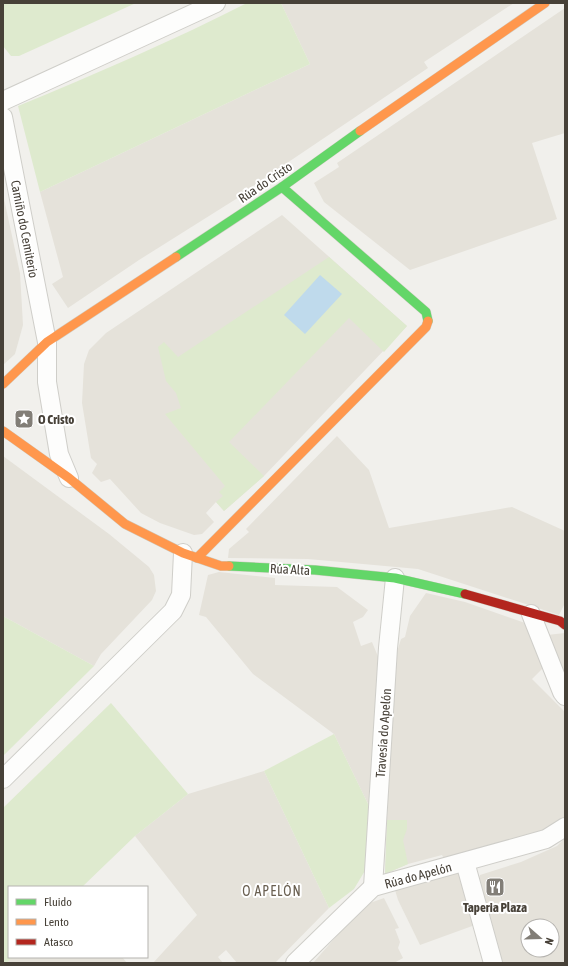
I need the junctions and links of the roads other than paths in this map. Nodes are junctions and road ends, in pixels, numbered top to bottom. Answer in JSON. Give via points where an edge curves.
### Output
{"nodes":[{"id":1,"x":216,"y":3,"type":"edge"},
{"id":2,"x":545,"y":3,"type":"edge"},
{"id":3,"x":3,"y":101,"type":"edge"},
{"id":4,"x":3,"y":117,"type":"edge"},
{"id":5,"x":282,"y":187,"type":"junction"},
{"id":6,"x":47,"y":342,"type":"junction"},
{"id":7,"x":3,"y":384,"type":"edge"},
{"id":8,"x":3,"y":431,"type":"edge"},
{"id":9,"x":69,"y":478,"type":"junction"},
{"id":10,"x":190,"y":556,"type":"junction"},
{"id":11,"x":395,"y":578,"type":"junction"},
{"id":12,"x":531,"y":614,"type":"junction"},
{"id":13,"x":565,"y":625,"type":"edge"},
{"id":14,"x":565,"y":696,"type":"edge"},
{"id":15,"x":3,"y":779,"type":"edge"},
{"id":16,"x":565,"y":828,"type":"edge"},
{"id":17,"x":465,"y":862,"type":"junction"},
{"id":18,"x":373,"y":888,"type":"junction"},
{"id":19,"x":295,"y":963,"type":"edge"},
{"id":20,"x":493,"y":963,"type":"edge"}],
"edges":[{"from":1,"to":3,"type":"street"},
{"from":2,"to":5,"type":"street","name":"Rúa do Cristo","via":[[430,81]]},
{"from":4,"to":6,"type":"street","name":"Camiño do Cemiterio"},
{"from":5,"to":6,"type":"street","name":"Rúa do Cristo"},
{"from":5,"to":10,"type":"street","via":[[426,312],[428,319],[426,327]]},
{"from":6,"to":7,"type":"street","name":"Rúa do Cristo"},
{"from":6,"to":9,"type":"street","name":"Rúa Alta","via":[[47,382],[59,454]]},
{"from":8,"to":9,"type":"street","name":"Rúa Alta"},
{"from":9,"to":10,"type":"street","name":"Rúa Alta","via":[[125,524]]},
{"from":10,"to":11,"type":"street","name":"Rúa Alta","via":[[221,566],[315,570]]},
{"from":10,"to":15,"type":"street","via":[[181,595],[173,611]]},
{"from":11,"to":12,"type":"street","name":"Rúa Alta","via":[[491,600]]},
{"from":11,"to":18,"type":"street","name":"Travesía do Apelón","via":[[388,648]]},
{"from":12,"to":13,"type":"street","name":"Rúa Alta","via":[[560,621]]},
{"from":12,"to":14,"type":"street"},
{"from":16,"to":17,"type":"street","name":"Rúa do Apelón","via":[[546,839]]},
{"from":17,"to":18,"type":"street","name":"Rúa do Apelón"},
{"from":17,"to":20,"type":"street"},
{"from":18,"to":19,"type":"street","name":"Rúa do Apelón"}]}
